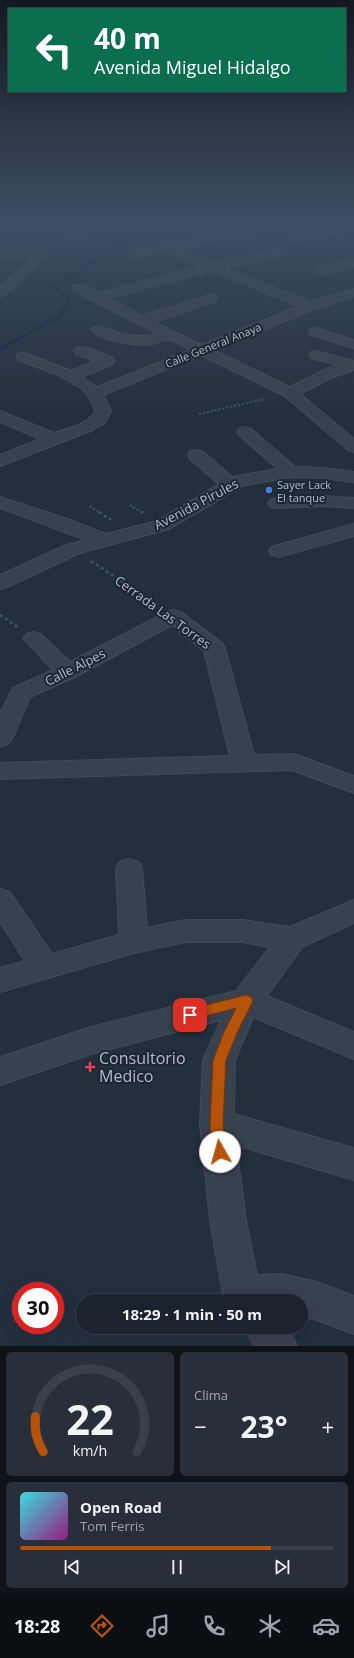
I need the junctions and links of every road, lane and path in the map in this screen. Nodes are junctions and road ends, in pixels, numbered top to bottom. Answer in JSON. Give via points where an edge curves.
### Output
{"nodes":[{"id":1,"x":141,"y":286,"type":"edge"},
{"id":2,"x":257,"y":286,"type":"edge"},
{"id":3,"x":78,"y":288,"type":"dead end"},
{"id":4,"x":354,"y":293,"type":"edge"},
{"id":5,"x":98,"y":297,"type":"junction"},
{"id":6,"x":212,"y":298,"type":"dead end"},
{"id":7,"x":310,"y":306,"type":"junction"},
{"id":8,"x":141,"y":321,"type":"junction"},
{"id":9,"x":99,"y":330,"type":"dead end"},
{"id":10,"x":316,"y":332,"type":"dead end"},
{"id":11,"x":171,"y":335,"type":"junction"},
{"id":12,"x":354,"y":344,"type":"edge"},
{"id":13,"x":200,"y":350,"type":"junction"},
{"id":14,"x":81,"y":351,"type":"dead end"},
{"id":15,"x":316,"y":355,"type":"dead end"},
{"id":16,"x":23,"y":357,"type":"dead end"},
{"id":17,"x":354,"y":366,"type":"edge"},
{"id":18,"x":70,"y":377,"type":"junction"},
{"id":19,"x":95,"y":393,"type":"junction"},
{"id":20,"x":290,"y":393,"type":"junction"},
{"id":21,"x":199,"y":414,"type":"dead end"},
{"id":22,"x":0,"y":416,"type":"edge"},
{"id":23,"x":21,"y":425,"type":"junction"},
{"id":24,"x":244,"y":432,"type":"dead end"},
{"id":25,"x":0,"y":434,"type":"edge"},
{"id":26,"x":54,"y":439,"type":"junction"},
{"id":27,"x":354,"y":447,"type":"edge"},
{"id":28,"x":196,"y":455,"type":"dead end"},
{"id":29,"x":0,"y":461,"type":"edge"},
{"id":30,"x":291,"y":472,"type":"junction"},
{"id":31,"x":354,"y":477,"type":"edge"},
{"id":32,"x":228,"y":482,"type":"junction"},
{"id":33,"x":0,"y":502,"type":"edge"},
{"id":34,"x":277,"y":503,"type":"dead end"},
{"id":35,"x":354,"y":503,"type":"edge"},
{"id":36,"x":354,"y":530,"type":"edge"},
{"id":37,"x":106,"y":541,"type":"junction"},
{"id":38,"x":73,"y":550,"type":"junction"},
{"id":39,"x":278,"y":551,"type":"dead end"},
{"id":40,"x":0,"y":583,"type":"edge"},
{"id":41,"x":174,"y":616,"type":"junction"},
{"id":42,"x":34,"y":638,"type":"dead end"},
{"id":43,"x":68,"y":672,"type":"junction"},
{"id":44,"x":0,"y":739,"type":"edge"},
{"id":45,"x":244,"y":764,"type":"junction"},
{"id":46,"x":0,"y":771,"type":"edge"},
{"id":47,"x":354,"y":785,"type":"edge"},
{"id":48,"x":130,"y":870,"type":"dead end"},
{"id":49,"x":0,"y":899,"type":"edge"},
{"id":50,"x":354,"y":911,"type":"edge"},
{"id":51,"x":292,"y":939,"type":"junction"},
{"id":52,"x":134,"y":942,"type":"junction"},
{"id":53,"x":45,"y":967,"type":"junction"},
{"id":54,"x":0,"y":980,"type":"edge"},
{"id":55,"x":246,"y":1001,"type":"junction"},
{"id":56,"x":354,"y":1046,"type":"edge"},
{"id":57,"x":0,"y":1071,"type":"edge"},
{"id":58,"x":217,"y":1124,"type":"junction"},
{"id":59,"x":354,"y":1164,"type":"edge"},
{"id":60,"x":243,"y":1294,"type":"edge"},
{"id":61,"x":274,"y":1294,"type":"edge"},
{"id":62,"x":286,"y":1294,"type":"edge"},
{"id":63,"x":308,"y":1299,"type":"edge"},
{"id":64,"x":354,"y":1315,"type":"edge"},
{"id":65,"x":269,"y":1334,"type":"edge"},
{"id":66,"x":278,"y":1346,"type":"edge"}],
"edges":[{"from":1,"to":5,"type":"street"},
{"from":2,"to":7,"type":"street"},
{"from":3,"to":5,"type":"street"},
{"from":4,"to":7,"type":"street","name":"Calle General Anaya"},
{"from":5,"to":8,"type":"street"},
{"from":6,"to":8,"type":"street"},
{"from":7,"to":13,"type":"street","name":"Calle General Anaya"},
{"from":8,"to":11,"type":"street"},
{"from":9,"to":11,"type":"street","via":[[120,338],[139,341],[151,341]]},
{"from":10,"to":12,"type":"street"},
{"from":11,"to":13,"type":"street"},
{"from":13,"to":19,"type":"street","name":"Calle General Anaya"},
{"from":13,"to":20,"type":"street"},
{"from":14,"to":18,"type":"street","via":[[108,361]]},
{"from":15,"to":17,"type":"street"},
{"from":16,"to":18,"type":"street"},
{"from":17,"to":20,"type":"street","via":[[332,370],[304,388]]},
{"from":18,"to":19,"type":"street"},
{"from":19,"to":26,"type":"street","via":[[103,411],[100,420]]},
{"from":20,"to":21,"type":"path"},
{"from":20,"to":27,"type":"street"},
{"from":22,"to":23,"type":"street"},
{"from":23,"to":25,"type":"street"},
{"from":23,"to":26,"type":"street"},
{"from":24,"to":30,"type":"street"},
{"from":26,"to":29,"type":"street"},
{"from":28,"to":32,"type":"street"},
{"from":30,"to":31,"type":"street","name":"Avenida Pirules"},
{"from":30,"to":32,"type":"street","name":"Avenida Pirules"},
{"from":32,"to":37,"type":"street","name":"Avenida Pirules","via":[[203,502],[163,524]]},
{"from":33,"to":37,"type":"street"},
{"from":34,"to":35,"type":"street"},
{"from":36,"to":39,"type":"street"},
{"from":37,"to":38,"type":"street","name":"Avenida Pirules"},
{"from":38,"to":40,"type":"street","name":"Avenida Pirules"},
{"from":38,"to":41,"type":"path","name":"Cerrada Las Torres"},
{"from":41,"to":43,"type":"street","name":"Calle Alpes"},
{"from":41,"to":45,"type":"street","name":"Cerrada Las Torres","via":[[214,648]]},
{"from":42,"to":43,"type":"street"},
{"from":43,"to":44,"type":"street","name":"Calle Alpes","via":[[21,693]]},
{"from":45,"to":46,"type":"street"},
{"from":45,"to":47,"type":"street","via":[[294,762]]},
{"from":48,"to":52,"type":"street"},
{"from":49,"to":53,"type":"street"},
{"from":50,"to":51,"type":"street"},
{"from":51,"to":52,"type":"street","via":[[243,931],[185,931]]},
{"from":51,"to":55,"type":"street"},
{"from":52,"to":53,"type":"street"},
{"from":53,"to":54,"type":"street"},
{"from":55,"to":56,"type":"street"},
{"from":55,"to":57,"type":"street","via":[[133,1029]]},
{"from":55,"to":58,"type":"street","via":[[230,1032],[220,1060]]},
{"from":58,"to":59,"type":"street"},
{"from":58,"to":60,"type":"street","via":[[228,1220]]},
{"from":61,"to":62,"type":"street"},
{"from":63,"to":64,"type":"street"},
{"from":65,"to":66,"type":"street"}]}
